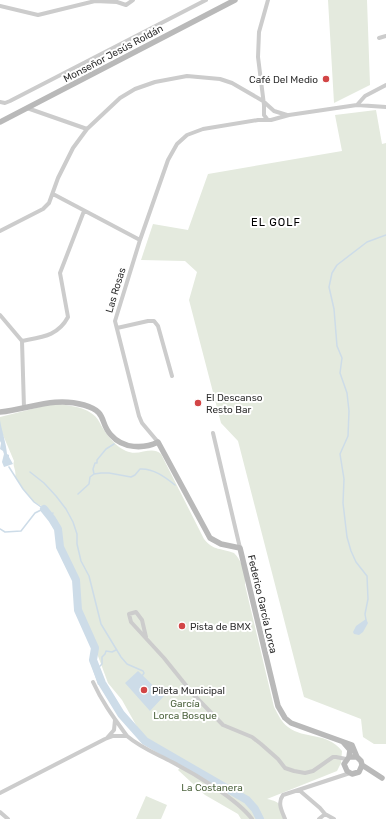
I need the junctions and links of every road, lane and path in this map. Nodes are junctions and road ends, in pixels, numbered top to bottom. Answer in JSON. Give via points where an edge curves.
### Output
{"nodes":[{"id":1,"x":95,"y":0,"type":"edge"},
{"id":2,"x":133,"y":0,"type":"edge"},
{"id":3,"x":206,"y":0,"type":"edge"},
{"id":4,"x":235,"y":0,"type":"edge"},
{"id":5,"x":268,"y":0,"type":"edge"},
{"id":6,"x":116,"y":1,"type":"edge"},
{"id":7,"x":0,"y":6,"type":"edge"},
{"id":8,"x":386,"y":36,"type":"edge"},
{"id":9,"x":379,"y":38,"type":"dead end"},
{"id":10,"x":386,"y":85,"type":"edge"},
{"id":11,"x":262,"y":92,"type":"junction"},
{"id":12,"x":253,"y":95,"type":"junction"},
{"id":13,"x":263,"y":101,"type":"junction"},
{"id":14,"x":0,"y":102,"type":"edge"},
{"id":15,"x":357,"y":105,"type":"junction"},
{"id":16,"x":386,"y":107,"type":"edge"},
{"id":17,"x":27,"y":108,"type":"junction"},
{"id":18,"x":273,"y":110,"type":"junction"},
{"id":19,"x":264,"y":113,"type":"junction"},
{"id":20,"x":289,"y":115,"type":"junction"},
{"id":21,"x":274,"y":118,"type":"junction"},
{"id":22,"x":267,"y":119,"type":"junction"},
{"id":23,"x":258,"y":120,"type":"junction"},
{"id":24,"x":0,"y":122,"type":"edge"},
{"id":25,"x":87,"y":129,"type":"junction"},
{"id":26,"x":53,"y":194,"type":"junction"},
{"id":27,"x":84,"y":211,"type":"junction"},
{"id":28,"x":0,"y":231,"type":"edge"},
{"id":29,"x":140,"y":240,"type":"junction"},
{"id":30,"x":0,"y":315,"type":"edge"},
{"id":31,"x":117,"y":328,"type":"junction"},
{"id":32,"x":22,"y":341,"type":"junction"},
{"id":33,"x":172,"y":376,"type":"dead end"},
{"id":34,"x":24,"y":408,"type":"junction"},
{"id":35,"x":0,"y":412,"type":"edge"},
{"id":36,"x":213,"y":433,"type":"dead end"},
{"id":37,"x":158,"y":442,"type":"junction"},
{"id":38,"x":240,"y":548,"type":"junction"},
{"id":39,"x":146,"y":637,"type":"junction"},
{"id":40,"x":93,"y":682,"type":"dead end"},
{"id":41,"x":115,"y":719,"type":"junction"},
{"id":42,"x":127,"y":736,"type":"junction"},
{"id":43,"x":107,"y":738,"type":"junction"},
{"id":44,"x":341,"y":741,"type":"junction"},
{"id":45,"x":357,"y":757,"type":"junction"},
{"id":46,"x":348,"y":758,"type":"junction"},
{"id":47,"x":362,"y":765,"type":"junction"},
{"id":48,"x":358,"y":772,"type":"junction"},
{"id":49,"x":350,"y":773,"type":"junction"},
{"id":50,"x":385,"y":779,"type":"edge"},
{"id":51,"x":299,"y":790,"type":"junction"},
{"id":52,"x":0,"y":793,"type":"edge"},
{"id":53,"x":0,"y":812,"type":"edge"},
{"id":54,"x":326,"y":814,"type":"junction"},
{"id":55,"x":8,"y":819,"type":"edge"},
{"id":56,"x":252,"y":819,"type":"edge"},
{"id":57,"x":285,"y":819,"type":"edge"},
{"id":58,"x":319,"y":819,"type":"edge"},
{"id":59,"x":334,"y":819,"type":"edge"}],
"edges":[{"from":1,"to":6,"type":"street"},
{"from":1,"to":7,"type":"street","via":[[38,15]]},
{"from":2,"to":6,"type":"street","via":[[126,5]]},
{"from":3,"to":14,"type":"street","via":[[10,101]]},
{"from":4,"to":17,"type":"street","name":"Monseñor Jesús Roldán"},
{"from":5,"to":11,"type":"street","via":[[259,32],[258,57]]},
{"from":8,"to":9,"type":"street"},
{"from":10,"to":15,"type":"street","via":[[365,96]]},
{"from":11,"to":12,"type":"street"},
{"from":11,"to":13,"type":"street"},
{"from":12,"to":13,"type":"street"},
{"from":12,"to":25,"type":"street","via":[[232,83],[204,76],[187,76],[155,82],[120,98]]},
{"from":13,"to":18,"type":"street"},
{"from":13,"to":19,"type":"street"},
{"from":15,"to":16,"type":"street"},
{"from":15,"to":20,"type":"street"},
{"from":17,"to":24,"type":"street","name":"Monseñor Jesús Roldán"},
{"from":17,"to":25,"type":"street"},
{"from":18,"to":19,"type":"street","via":[[266,110]]},
{"from":18,"to":20,"type":"street"},
{"from":18,"to":21,"type":"street"},
{"from":19,"to":22,"type":"street"},
{"from":19,"to":23,"type":"street"},
{"from":20,"to":21,"type":"street"},
{"from":21,"to":22,"type":"street"},
{"from":22,"to":23,"type":"street","name":"Las Rosas"},
{"from":23,"to":29,"type":"street","name":"Las Rosas","via":[[203,129],[187,135],[177,144],[168,160]]},
{"from":25,"to":26,"type":"street","via":[[73,148]]},
{"from":26,"to":27,"type":"street"},
{"from":26,"to":28,"type":"street","via":[[43,209]]},
{"from":27,"to":29,"type":"street"},
{"from":27,"to":32,"type":"street","via":[[60,273],[68,317],[60,329]]},
{"from":29,"to":31,"type":"street","name":"Las Rosas","via":[[115,321]]},
{"from":30,"to":32,"type":"street"},
{"from":31,"to":33,"type":"street","via":[[148,320],[154,321],[158,326]]},
{"from":31,"to":37,"type":"street","name":"Las Rosas","via":[[139,416]]},
{"from":32,"to":34,"type":"street"},
{"from":34,"to":35,"type":"street"},
{"from":34,"to":37,"type":"street","via":[[55,401],[84,405],[98,411],[111,436],[125,444],[139,448]]},
{"from":36,"to":38,"type":"street","name":"Federico García Lorca"},
{"from":37,"to":38,"type":"street","name":"Las Rosas","via":[[210,538],[221,544]]},
{"from":38,"to":44,"type":"street","name":"Federico García Lorca","via":[[277,700],[284,718],[291,723]]},
{"from":39,"to":39,"type":"street","via":[[142,620],[136,612],[129,614],[131,622]]},
{"from":39,"to":46,"type":"street","via":[[193,694],[223,725],[261,744],[285,768],[305,773],[313,771],[332,757]]},
{"from":40,"to":41,"type":"street"},
{"from":41,"to":42,"type":"street"},
{"from":41,"to":43,"type":"street","via":[[115,729]]},
{"from":42,"to":43,"type":"street"},
{"from":42,"to":56,"type":"street","via":[[136,744],[208,783],[244,809]]},
{"from":43,"to":52,"type":"street"},
{"from":44,"to":45,"type":"street","name":"Federico García Lorca","via":[[352,745]]},
{"from":44,"to":46,"type":"street","via":[[350,750]]},
{"from":45,"to":46,"type":"street"},
{"from":45,"to":47,"type":"street","name":"Federico García Lorca"},
{"from":46,"to":49,"type":"street","via":[[344,767]]},
{"from":47,"to":48,"type":"street"},
{"from":47,"to":50,"type":"street","name":"Federico García Lorca"},
{"from":48,"to":49,"type":"street","name":"Federico García Lorca"},
{"from":48,"to":50,"type":"street","name":"Federico García Lorca"},
{"from":49,"to":51,"type":"street"},
{"from":51,"to":54,"type":"street"},
{"from":51,"to":57,"type":"street","via":[[283,795],[280,799]]},
{"from":53,"to":55,"type":"street"},
{"from":54,"to":58,"type":"street"},
{"from":54,"to":59,"type":"street"}]}
